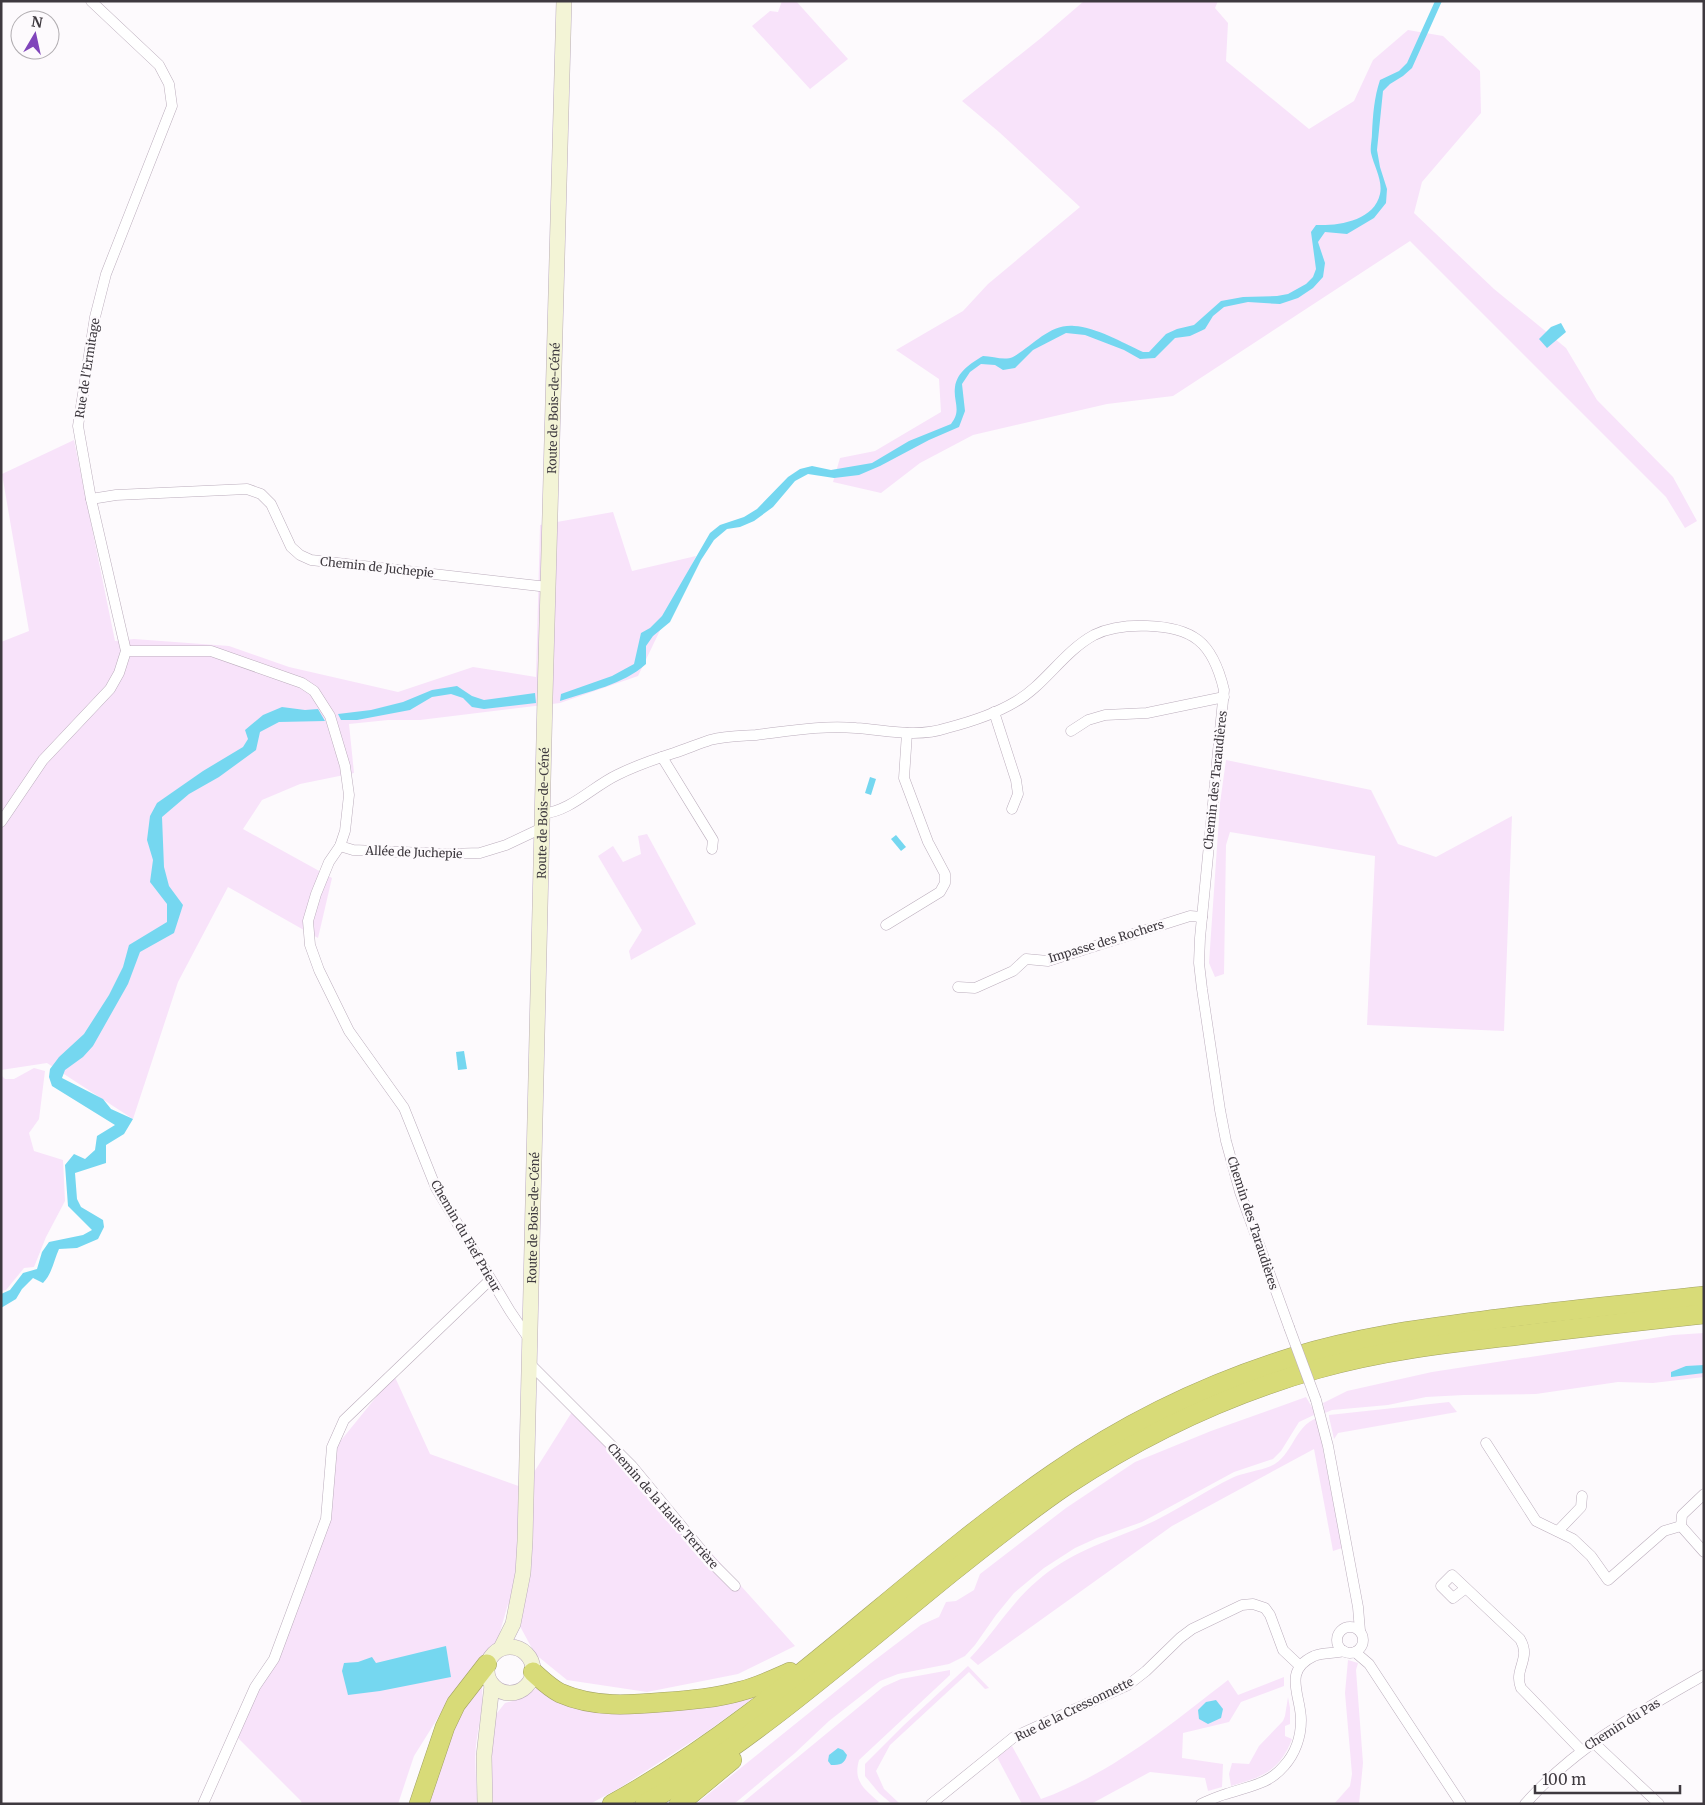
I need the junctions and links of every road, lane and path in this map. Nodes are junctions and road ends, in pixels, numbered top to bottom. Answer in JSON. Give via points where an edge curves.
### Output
{"nodes":[{"id":1,"x":91,"y":1,"type":"edge"},
{"id":2,"x":564,"y":1,"type":"edge"},
{"id":3,"x":91,"y":499,"type":"junction"},
{"id":4,"x":548,"y":587,"type":"junction"},
{"id":5,"x":126,"y":651,"type":"junction"},
{"id":6,"x":1224,"y":697,"type":"junction"},
{"id":7,"x":994,"y":712,"type":"junction"},
{"id":8,"x":1071,"y":731,"type":"dead end"},
{"id":9,"x":907,"y":733,"type":"junction"},
{"id":10,"x":662,"y":757,"type":"junction"},
{"id":11,"x":1012,"y":809,"type":"dead end"},
{"id":12,"x":542,"y":821,"type":"junction"},
{"id":13,"x":1,"y":822,"type":"edge"},
{"id":14,"x":340,"y":846,"type":"junction"},
{"id":15,"x":712,"y":849,"type":"dead end"},
{"id":16,"x":1202,"y":917,"type":"junction"},
{"id":17,"x":886,"y":925,"type":"dead end"},
{"id":18,"x":958,"y":987,"type":"dead end"},
{"id":19,"x":490,"y":1280,"type":"junction"},
{"id":20,"x":1704,"y":1296,"type":"edge"},
{"id":21,"x":1704,"y":1314,"type":"edge"},
{"id":22,"x":529,"y":1339,"type":"junction"},
{"id":23,"x":528,"y":1362,"type":"junction"},
{"id":24,"x":1486,"y":1443,"type":"dead end"},
{"id":25,"x":1704,"y":1494,"type":"edge"},
{"id":26,"x":1582,"y":1496,"type":"dead end"},
{"id":27,"x":1681,"y":1526,"type":"junction"},
{"id":28,"x":1558,"y":1531,"type":"junction"},
{"id":29,"x":1704,"y":1552,"type":"edge"},
{"id":30,"x":734,"y":1586,"type":"dead end"},
{"id":31,"x":1466,"y":1588,"type":"dead end"},
{"id":32,"x":1358,"y":1612,"type":"junction"},
{"id":33,"x":513,"y":1624,"type":"junction"},
{"id":34,"x":1349,"y":1627,"type":"junction"},
{"id":35,"x":1360,"y":1631,"type":"junction"},
{"id":36,"x":1337,"y":1639,"type":"junction"},
{"id":37,"x":1363,"y":1642,"type":"junction"},
{"id":38,"x":501,"y":1648,"type":"junction"},
{"id":39,"x":519,"y":1648,"type":"junction"},
{"id":40,"x":1344,"y":1651,"type":"junction"},
{"id":41,"x":1355,"y":1652,"type":"junction"},
{"id":42,"x":1324,"y":1653,"type":"junction"},
{"id":43,"x":817,"y":1660,"type":"junction"},
{"id":44,"x":487,"y":1664,"type":"junction"},
{"id":45,"x":1369,"y":1664,"type":"junction"},
{"id":46,"x":1300,"y":1666,"type":"junction"},
{"id":47,"x":533,"y":1672,"type":"junction"},
{"id":48,"x":1704,"y":1675,"type":"edge"},
{"id":49,"x":492,"y":1685,"type":"junction"},
{"id":50,"x":808,"y":1689,"type":"junction"},
{"id":51,"x":510,"y":1693,"type":"junction"},
{"id":52,"x":488,"y":1717,"type":"junction"},
{"id":53,"x":1593,"y":1742,"type":"junction"},
{"id":54,"x":1581,"y":1750,"type":"junction"},
{"id":55,"x":203,"y":1804,"type":"edge"},
{"id":56,"x":419,"y":1804,"type":"edge"},
{"id":57,"x":485,"y":1804,"type":"edge"},
{"id":58,"x":612,"y":1804,"type":"edge"},
{"id":59,"x":646,"y":1804,"type":"edge"},
{"id":60,"x":679,"y":1804,"type":"edge"},
{"id":61,"x":931,"y":1804,"type":"edge"},
{"id":62,"x":1202,"y":1804,"type":"edge"},
{"id":63,"x":1461,"y":1804,"type":"edge"},
{"id":64,"x":1525,"y":1804,"type":"edge"},
{"id":65,"x":1659,"y":1804,"type":"edge"}],
"edges":[{"from":1,"to":3,"type":"street","name":"Rue de l'Ermitage","via":[[159,65],[169,84],[172,106],[106,274],[95,317],[78,426]]},
{"from":2,"to":4,"type":"street","name":"Route de Bois-de-Céné"},
{"from":3,"to":4,"type":"street","name":"Chemin de Juchepie","via":[[247,489],[261,494],[271,504],[291,547],[311,560]]},
{"from":3,"to":5,"type":"street","name":"Rue de l'Ermitage"},
{"from":4,"to":12,"type":"street","name":"Route de Bois-de-Céné"},
{"from":5,"to":13,"type":"street","via":[[110,689],[43,760]]},
{"from":5,"to":14,"type":"street","name":"Chemin du Fief Prieur","via":[[211,651],[302,683],[314,691],[330,716],[345,766],[349,796]]},
{"from":6,"to":7,"type":"street","name":"Chemin des Taraudières","via":[[1222,682],[1211,657],[1197,640],[1170,629],[1136,626],[1094,635],[1024,696]]},
{"from":6,"to":8,"type":"street","via":[[1147,713],[1105,715],[1088,720]]},
{"from":6,"to":16,"type":"street","name":"Chemin des Taraudières"},
{"from":7,"to":9,"type":"street","name":"Chemin des Taraudières","via":[[945,729]]},
{"from":7,"to":11,"type":"street","via":[[1016,780],[1018,794]]},
{"from":9,"to":10,"type":"street","name":"Chemin des Taraudières","via":[[854,727],[807,729],[712,740]]},
{"from":9,"to":17,"type":"street","via":[[904,778],[946,882],[940,892]]},
{"from":10,"to":12,"type":"street","name":"Chemin des Taraudières","via":[[616,775],[550,813]]},
{"from":10,"to":15,"type":"street","via":[[713,840]]},
{"from":12,"to":14,"type":"street","name":"Allée de Juchepie","via":[[506,845],[480,853],[391,852]]},
{"from":12,"to":22,"type":"street","name":"Route de Bois-de-Céné"},
{"from":14,"to":19,"type":"street","name":"Chemin du Fief Prieur","via":[[329,862],[316,894],[308,921],[310,945],[349,1031],[404,1108],[436,1188]]},
{"from":16,"to":18,"type":"street","name":"Impasse des Rochers","via":[[1190,916],[1048,960],[1026,959],[1013,971],[975,988]]},
{"from":16,"to":32,"type":"street","name":"Chemin des Taraudières","bridge":true,"via":[[1199,963],[1220,1110],[1240,1192],[1316,1400],[1328,1446]]},
{"from":19,"to":22,"type":"street","name":"Chemin du Fief Prieur"},
{"from":19,"to":55,"type":"street","via":[[344,1420],[332,1447],[326,1519],[274,1659],[255,1687]]},
{"from":20,"to":43,"type":"highway","via":[[1393,1334],[1293,1357],[1209,1388],[1122,1431],[1054,1473]]},
{"from":21,"to":50,"type":"highway","via":[[1413,1348],[1318,1369],[1212,1406],[1161,1430],[1067,1485],[981,1549]]},
{"from":22,"to":23,"type":"street","name":"Route de Bois-de-Céné"},
{"from":23,"to":30,"type":"street","name":"Chemin de la Haute Terrière","via":[[632,1466]]},
{"from":23,"to":33,"type":"street","name":"Route de Bois-de-Céné","via":[[525,1541],[523,1573]]},
{"from":24,"to":28,"type":"street","via":[[1536,1521]]},
{"from":25,"to":27,"type":"street","via":[[1682,1515]]},
{"from":26,"to":28,"type":"street","via":[[1581,1507]]},
{"from":27,"to":28,"type":"street","via":[[1664,1531],[1608,1580],[1592,1556]]},
{"from":27,"to":29,"type":"street"},
{"from":31,"to":54,"type":"street","via":[[1525,1646],[1518,1682],[1521,1688]]},
{"from":32,"to":34,"type":"street"},
{"from":32,"to":35,"type":"street","name":"Chemin des Taraudières"},
{"from":33,"to":38,"type":"street"},
{"from":33,"to":39,"type":"street"},
{"from":34,"to":35,"type":"street"},
{"from":34,"to":36,"type":"street","via":[[1341,1631]]},
{"from":35,"to":37,"type":"street"},
{"from":36,"to":40,"type":"street","via":[[1338,1646]]},
{"from":36,"to":42,"type":"street"},
{"from":37,"to":41,"type":"street"},
{"from":37,"to":45,"type":"street"},
{"from":38,"to":39,"type":"street"},
{"from":38,"to":44,"type":"street","via":[[494,1652]]},
{"from":39,"to":47,"type":"street","via":[[530,1658]]},
{"from":40,"to":41,"type":"street"},
{"from":40,"to":42,"type":"street"},
{"from":41,"to":45,"type":"street"},
{"from":42,"to":46,"type":"street"},
{"from":43,"to":47,"type":"highway","via":[[725,1696],[620,1706],[560,1692]]},
{"from":43,"to":58,"type":"highway","via":[[744,1717]]},
{"from":44,"to":49,"type":"street","via":[[486,1672]]},
{"from":44,"to":56,"type":"highway","via":[[456,1704]]},
{"from":45,"to":63,"type":"street"},
{"from":46,"to":61,"type":"street","name":"Rue de la Cressonnette","via":[[1283,1650],[1264,1608],[1242,1605],[1180,1638],[1128,1685],[1014,1737]]},
{"from":46,"to":62,"type":"street","via":[[1295,1687],[1301,1730],[1290,1759],[1263,1784]]},
{"from":47,"to":51,"type":"street","via":[[528,1685]]},
{"from":48,"to":53,"type":"street","name":"Chemin du Pas"},
{"from":49,"to":51,"type":"street"},
{"from":49,"to":52,"type":"street"},
{"from":50,"to":59,"type":"highway","via":[[738,1742]]},
{"from":50,"to":60,"type":"highway"},
{"from":51,"to":52,"type":"street"},
{"from":52,"to":57,"type":"street","via":[[484,1756]]},
{"from":53,"to":54,"type":"street","name":"Chemin du Pas"},
{"from":53,"to":65,"type":"street"},
{"from":54,"to":64,"type":"street","name":"Chemin du Pas"}]}
